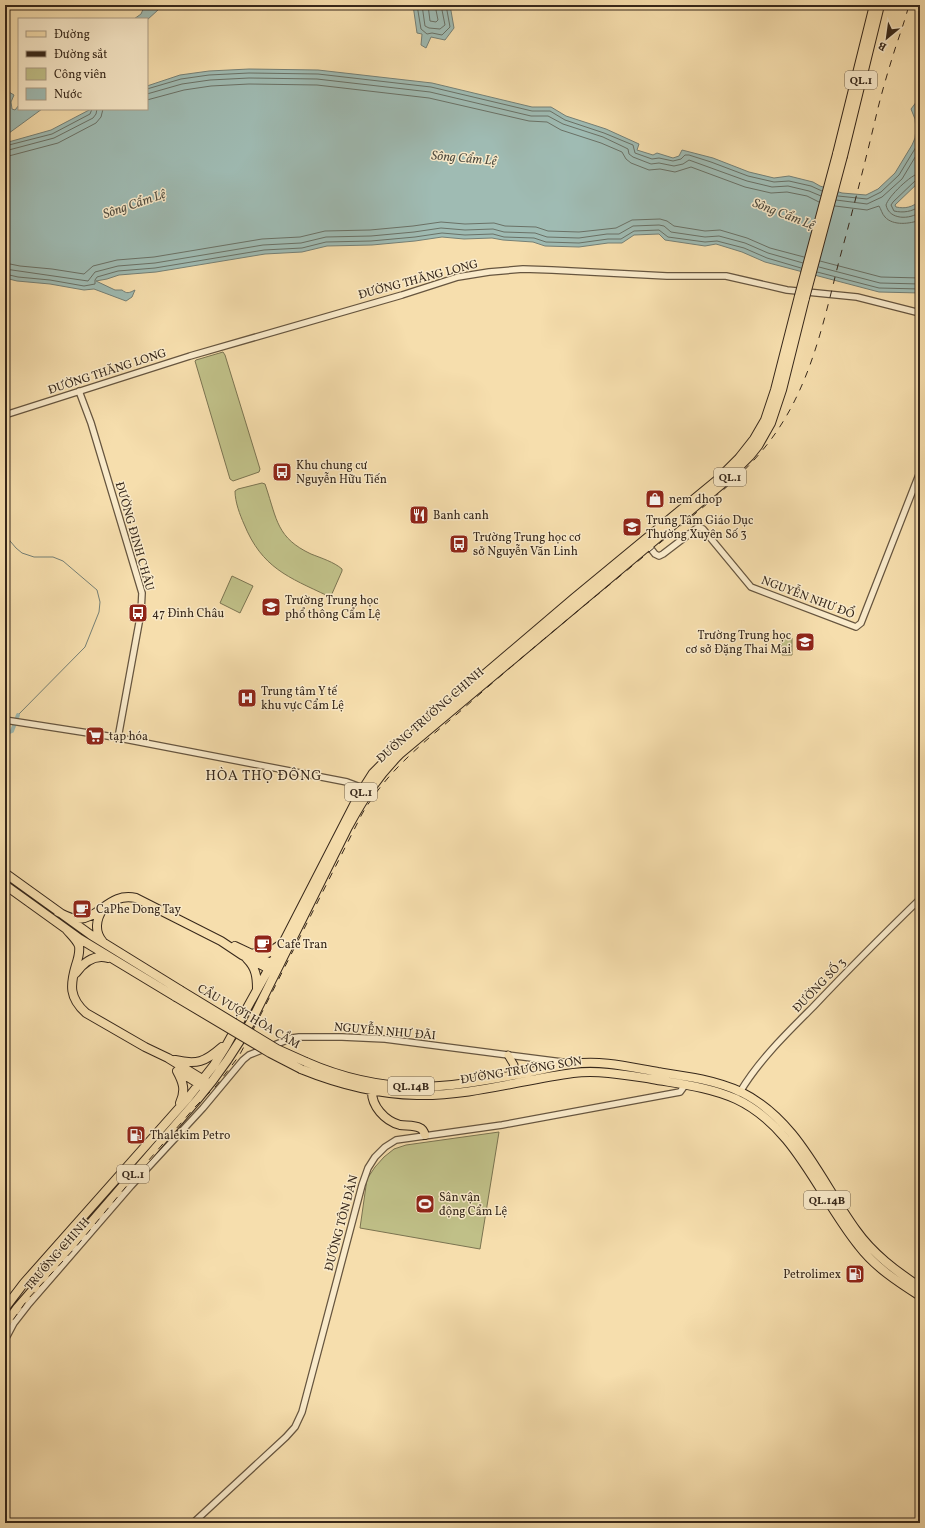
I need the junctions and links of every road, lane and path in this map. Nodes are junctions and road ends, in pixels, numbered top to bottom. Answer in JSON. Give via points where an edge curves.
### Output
{"nodes":[{"id":1,"x":874,"y":5,"type":"edge"},
{"id":2,"x":880,"y":5,"type":"edge"},
{"id":3,"x":840,"y":155,"type":"junction"},
{"id":4,"x":802,"y":297,"type":"junction"},
{"id":5,"x":920,"y":314,"type":"edge"},
{"id":6,"x":80,"y":390,"type":"junction"},
{"id":7,"x":5,"y":414,"type":"edge"},
{"id":8,"x":920,"y":472,"type":"edge"},
{"id":9,"x":648,"y":546,"type":"junction"},
{"id":10,"x":8,"y":720,"type":"edge"},
{"id":11,"x":118,"y":738,"type":"junction"},
{"id":12,"x":363,"y":788,"type":"junction"},
{"id":13,"x":5,"y":873,"type":"edge"},
{"id":14,"x":5,"y":884,"type":"edge"},
{"id":15,"x":920,"y":899,"type":"edge"},
{"id":16,"x":106,"y":905,"type":"junction"},
{"id":17,"x":58,"y":912,"type":"junction"},
{"id":18,"x":66,"y":929,"type":"junction"},
{"id":19,"x":220,"y":941,"type":"junction"},
{"id":20,"x":283,"y":943,"type":"junction"},
{"id":21,"x":110,"y":948,"type":"junction"},
{"id":22,"x":251,"y":953,"type":"junction"},
{"id":23,"x":242,"y":955,"type":"junction"},
{"id":24,"x":115,"y":960,"type":"junction"},
{"id":25,"x":274,"y":968,"type":"junction"},
{"id":26,"x":73,"y":976,"type":"junction"},
{"id":27,"x":257,"y":990,"type":"junction"},
{"id":28,"x":178,"y":993,"type":"junction"},
{"id":29,"x":227,"y":1044,"type":"junction"},
{"id":30,"x":145,"y":1047,"type":"junction"},
{"id":31,"x":508,"y":1055,"type":"junction"},
{"id":32,"x":173,"y":1063,"type":"junction"},
{"id":33,"x":573,"y":1064,"type":"junction"},
{"id":34,"x":304,"y":1065,"type":"junction"},
{"id":35,"x":510,"y":1076,"type":"junction"},
{"id":36,"x":201,"y":1082,"type":"junction"},
{"id":37,"x":686,"y":1084,"type":"junction"},
{"id":38,"x":209,"y":1087,"type":"junction"},
{"id":39,"x":372,"y":1090,"type":"junction"},
{"id":40,"x":740,"y":1092,"type":"junction"},
{"id":41,"x":173,"y":1114,"type":"junction"},
{"id":42,"x":425,"y":1135,"type":"junction"},
{"id":43,"x":130,"y":1186,"type":"joint"},
{"id":44,"x":920,"y":1287,"type":"edge"},
{"id":45,"x":920,"y":1296,"type":"edge"},
{"id":46,"x":5,"y":1308,"type":"edge"},
{"id":47,"x":5,"y":1325,"type":"edge"},
{"id":48,"x":5,"y":1340,"type":"edge"},
{"id":49,"x":192,"y":1523,"type":"edge"}],
"edges":[{"from":1,"to":3,"type":"highway","number":"QL.1"},
{"from":2,"to":3,"type":"highway","number":"QL.1"},
{"from":3,"to":4,"type":"highway","number":"QL.1","bridge":true},
{"from":4,"to":9,"type":"highway","name":"ĐƯỜNG TRƯỜNG CHINH","number":"QL.1","via":[[778,404],[758,446],[722,484]]},
{"from":4,"to":12,"type":"highway","name":"ĐƯỜNG TRƯỜNG CHINH","number":"QL.1","via":[[765,420],[754,440],[739,458],[717,480],[399,747],[373,773]]},
{"from":5,"to":6,"type":"street","name":"ĐƯỜNG THĂNG LONG","via":[[857,297],[787,290],[726,276],[667,276],[523,269],[489,272],[458,277]]},
{"from":6,"to":7,"type":"street","name":"ĐƯỜNG THĂNG LONG"},
{"from":6,"to":11,"type":"street","name":"ĐƯỜNG ĐINH CHÂU","via":[[142,593],[141,612]]},
{"from":8,"to":9,"type":"street","name":"NGUYỄN NHƯ ĐỔ","via":[[861,624],[856,627],[751,587],[700,527],[659,556]]},
{"from":9,"to":25,"type":"highway","name":"ĐƯỜNG TRƯỜNG CHINH","number":"QL.1","via":[[388,766],[371,787],[351,821]]},
{"from":10,"to":11,"type":"street"},
{"from":11,"to":12,"type":"street","via":[[347,782]]},
{"from":12,"to":20,"type":"highway","name":"ĐƯỜNG TRƯỜNG CHINH","number":"QL.1"},
{"from":13,"to":17,"type":"highway","number":"QL.14B"},
{"from":14,"to":18,"type":"highway","number":"QL.14B"},
{"from":15,"to":40,"type":"street","name":"ĐƯỜNG SỐ 3","via":[[774,1048],[749,1076]]},
{"from":16,"to":17,"type":"highway","via":[[90,916],[79,919]]},
{"from":16,"to":19,"type":"highway","via":[[123,897],[136,898]]},
{"from":16,"to":21,"type":"highway","via":[[99,916],[97,928],[101,940]]},
{"from":17,"to":21,"type":"highway","number":"QL.14B"},
{"from":18,"to":24,"type":"highway","number":"QL.14B"},
{"from":18,"to":26,"type":"highway","via":[[79,946]]},
{"from":19,"to":22,"type":"highway"},
{"from":19,"to":23,"type":"highway"},
{"from":20,"to":22,"type":"highway","via":[[268,953]]},
{"from":20,"to":25,"type":"highway","name":"ĐƯỜNG TRƯỜNG CHINH","number":"QL.1"},
{"from":21,"to":28,"type":"highway","number":"QL.14B"},
{"from":22,"to":25,"type":"highway"},
{"from":23,"to":25,"type":"highway"},
{"from":23,"to":27,"type":"highway","via":[[252,964],[257,977]]},
{"from":24,"to":26,"type":"highway","via":[[93,958],[83,964]]},
{"from":24,"to":28,"type":"highway","number":"QL.14B"},
{"from":25,"to":27,"type":"highway","name":"ĐƯỜNG TRƯỜNG CHINH","number":"QL.1"},
{"from":25,"to":38,"type":"highway","name":"ĐƯỜNG TRƯỜNG CHINH","number":"QL.1","via":[[236,1048]]},
{"from":26,"to":30,"type":"highway","via":[[73,994],[86,1013]]},
{"from":27,"to":29,"type":"highway","name":"ĐƯỜNG TRƯỜNG CHINH","number":"QL.1"},
{"from":28,"to":34,"type":"highway","name":"CẦU VƯỢT HÒA CẦM","number":"QL.14B","bridge":true,"via":[[270,1053]]},
{"from":29,"to":32,"type":"highway","via":[[215,1057],[204,1063]]},
{"from":29,"to":36,"type":"highway","name":"ĐƯỜNG TRƯỜNG CHINH","number":"QL.1"},
{"from":30,"to":32,"type":"highway"},
{"from":30,"to":32,"type":"highway"},
{"from":31,"to":33,"type":"street","name":"NGUYỄN NHƯ ĐÃI"},
{"from":31,"to":35,"type":"main road","via":[[514,1065]]},
{"from":31,"to":43,"type":"street","name":"NGUYỄN NHƯ ĐÃI","via":[[351,1037],[299,1037],[280,1042],[243,1060]]},
{"from":32,"to":36,"type":"highway"},
{"from":32,"to":41,"type":"highway","via":[[184,1089]]},
{"from":33,"to":35,"type":"highway","name":"ĐƯỜNG TRƯỜNG SƠN","number":"QL.14B"},
{"from":33,"to":40,"type":"highway","name":"ĐƯỜNG TRƯỜNG SƠN","number":"QL.14B","via":[[608,1063],[678,1074]]},
{"from":34,"to":35,"type":"highway","name":"ĐƯỜNG TRƯỜNG SƠN","number":"QL.14B","via":[[356,1079],[417,1087],[461,1084]]},
{"from":34,"to":39,"type":"highway","name":"ĐƯỜNG TRƯỜNG SƠN","number":"QL.14B","via":[[336,1082]]},
{"from":36,"to":38,"type":"highway"},
{"from":36,"to":41,"type":"highway","name":"ĐƯỜNG TRƯỜNG CHINH","number":"QL.1"},
{"from":37,"to":39,"type":"highway","name":"ĐƯỜNG TRƯỜNG SƠN","number":"QL.14B","via":[[591,1072],[444,1094],[417,1095]]},
{"from":37,"to":42,"type":"street","name":"ĐƯỜNG TÔN ĐẢN","via":[[680,1092],[502,1125]]},
{"from":37,"to":45,"type":"highway","name":"ĐƯỜNG TRƯỜNG SƠN","number":"QL.14B","via":[[715,1091],[737,1100],[768,1121],[794,1150],[858,1246],[880,1268]]},
{"from":38,"to":47,"type":"highway","name":"ĐƯỜNG TRƯỜNG CHINH","number":"QL.1"},
{"from":39,"to":42,"type":"highway","via":[[375,1106],[384,1116],[400,1125],[421,1128]]},
{"from":40,"to":44,"type":"highway","name":"ĐƯỜNG TRƯỜNG SƠN","number":"QL.14B","via":[[782,1122],[800,1144],[864,1240],[888,1264]]},
{"from":41,"to":46,"type":"highway","name":"ĐƯỜNG TRƯỜNG CHINH","number":"QL.1","via":[[24,1283]]},
{"from":42,"to":49,"type":"street","name":"ĐƯỜNG TÔN ĐẢN","via":[[390,1143],[375,1156],[368,1168],[302,1412],[295,1427]]},
{"from":43,"to":48,"type":"street","name":"TRƯỜNG CHINH","via":[[28,1305]]}]}
